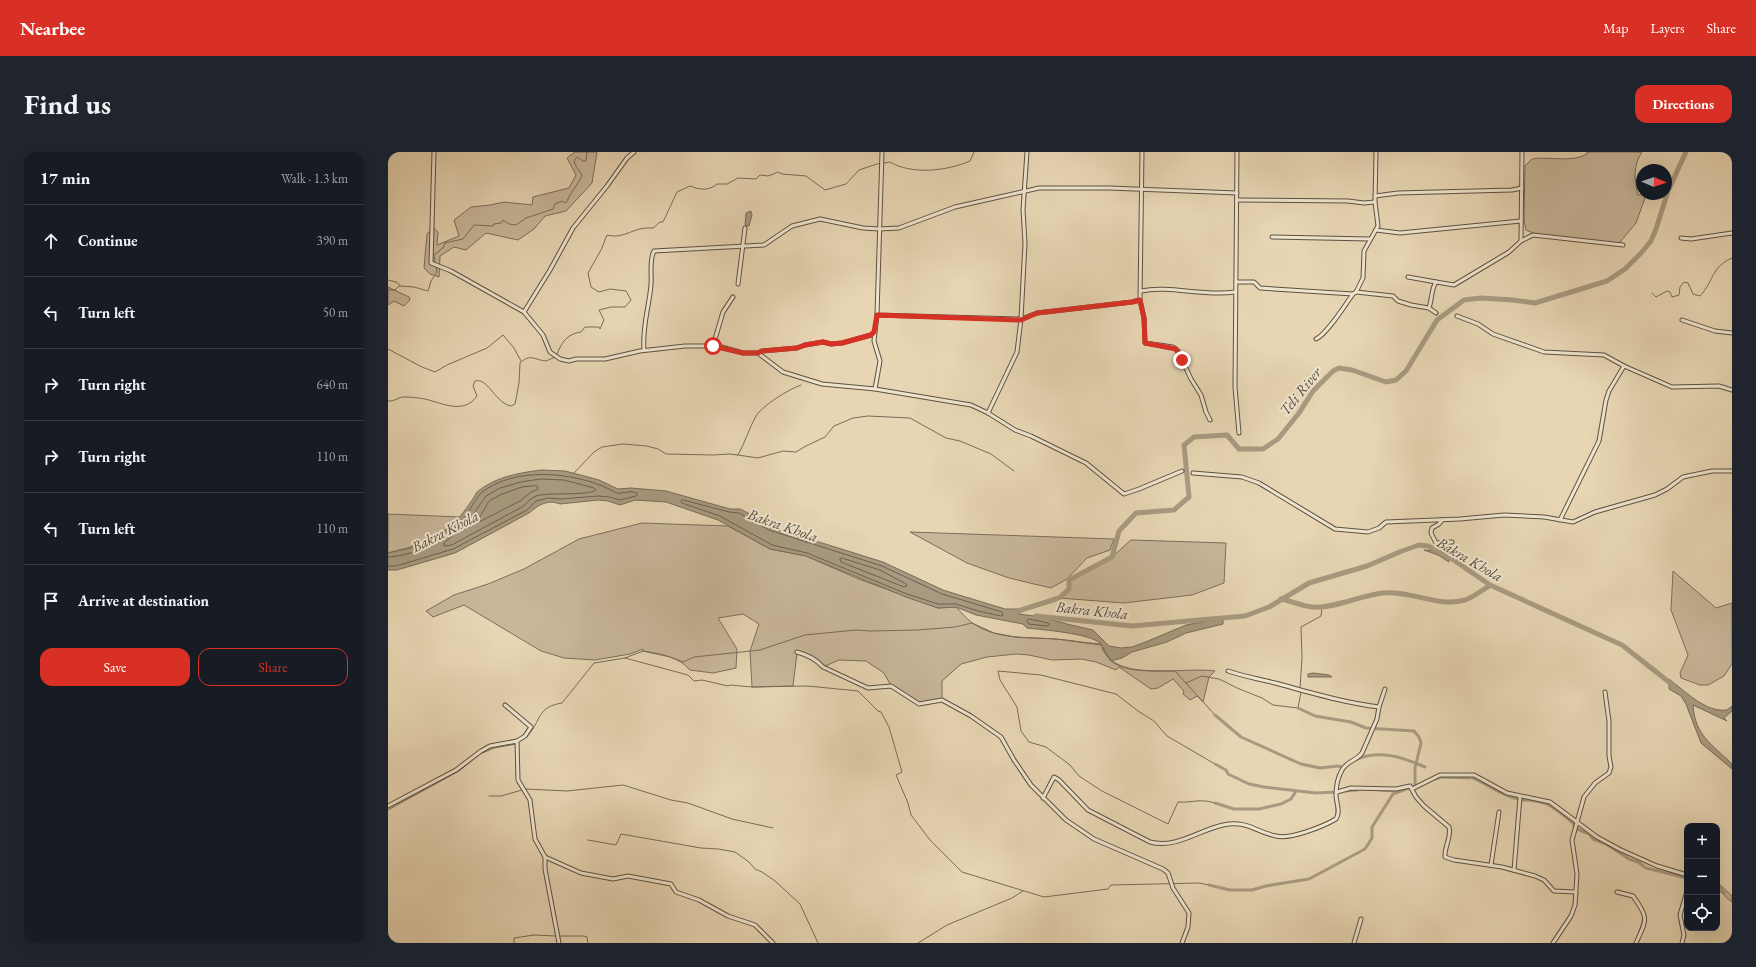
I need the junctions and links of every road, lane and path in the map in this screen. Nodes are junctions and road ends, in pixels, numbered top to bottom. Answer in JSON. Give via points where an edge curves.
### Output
{"nodes":[{"id":1,"x":434,"y":152,"type":"edge"},
{"id":2,"x":634,"y":152,"type":"edge"},
{"id":3,"x":882,"y":152,"type":"edge"},
{"id":4,"x":1027,"y":152,"type":"edge"},
{"id":5,"x":1142,"y":152,"type":"edge"},
{"id":6,"x":1237,"y":152,"type":"edge"},
{"id":7,"x":1376,"y":152,"type":"edge"},
{"id":8,"x":1522,"y":152,"type":"edge"},
{"id":9,"x":1522,"y":188,"type":"junction"},
{"id":10,"x":1142,"y":189,"type":"junction"},
{"id":11,"x":1024,"y":191,"type":"junction"},
{"id":12,"x":1237,"y":193,"type":"junction"},
{"id":13,"x":1375,"y":196,"type":"junction"},
{"id":14,"x":1237,"y":200,"type":"junction"},
{"id":15,"x":1375,"y":202,"type":"junction"},
{"id":16,"x":1522,"y":221,"type":"junction"},
{"id":17,"x":745,"y":228,"type":"dead end"},
{"id":18,"x":879,"y":229,"type":"junction"},
{"id":19,"x":1376,"y":230,"type":"junction"},
{"id":20,"x":1732,"y":232,"type":"edge"},
{"id":21,"x":1272,"y":237,"type":"dead end"},
{"id":22,"x":1680,"y":238,"type":"dead end"},
{"id":23,"x":1370,"y":239,"type":"junction"},
{"id":24,"x":1521,"y":241,"type":"junction"},
{"id":25,"x":1623,"y":245,"type":"dead end"},
{"id":26,"x":742,"y":246,"type":"junction"},
{"id":27,"x":1408,"y":277,"type":"dead end"},
{"id":28,"x":1236,"y":282,"type":"junction"},
{"id":29,"x":1436,"y":282,"type":"junction"},
{"id":30,"x":738,"y":284,"type":"dead end"},
{"id":31,"x":1141,"y":292,"type":"junction"},
{"id":32,"x":1235,"y":292,"type":"junction"},
{"id":33,"x":1354,"y":293,"type":"junction"},
{"id":34,"x":733,"y":297,"type":"dead end"},
{"id":35,"x":1140,"y":300,"type":"junction"},
{"id":36,"x":1429,"y":308,"type":"junction"},
{"id":37,"x":524,"y":312,"type":"junction"},
{"id":38,"x":1436,"y":313,"type":"dead end"},
{"id":39,"x":877,"y":315,"type":"junction"},
{"id":40,"x":1457,"y":316,"type":"dead end"},
{"id":41,"x":1021,"y":320,"type":"junction"},
{"id":42,"x":1682,"y":320,"type":"dead end"},
{"id":43,"x":874,"y":332,"type":"junction"},
{"id":44,"x":1732,"y":333,"type":"edge"},
{"id":45,"x":1316,"y":339,"type":"dead end"},
{"id":46,"x":713,"y":346,"type":"junction"},
{"id":47,"x":644,"y":350,"type":"junction"},
{"id":48,"x":758,"y":353,"type":"junction"},
{"id":49,"x":1624,"y":366,"type":"junction"},
{"id":50,"x":875,"y":389,"type":"junction"},
{"id":51,"x":1732,"y":390,"type":"edge"},
{"id":52,"x":988,"y":413,"type":"junction"},
{"id":53,"x":1210,"y":420,"type":"dead end"},
{"id":54,"x":1239,"y":433,"type":"dead end"},
{"id":55,"x":1182,"y":471,"type":"dead end"},
{"id":56,"x":1732,"y":471,"type":"edge"},
{"id":57,"x":1193,"y":473,"type":"dead end"},
{"id":58,"x":1442,"y":520,"type":"junction"},
{"id":59,"x":1560,"y":520,"type":"junction"},
{"id":60,"x":1452,"y":542,"type":"dead end"},
{"id":61,"x":798,"y":652,"type":"dead end"},
{"id":62,"x":1228,"y":670,"type":"dead end"},
{"id":63,"x":1385,"y":689,"type":"dead end"},
{"id":64,"x":1605,"y":692,"type":"dead end"},
{"id":65,"x":505,"y":705,"type":"dead end"},
{"id":66,"x":1379,"y":707,"type":"junction"},
{"id":67,"x":517,"y":740,"type":"junction"},
{"id":68,"x":1412,"y":789,"type":"junction"},
{"id":69,"x":1338,"y":790,"type":"junction"},
{"id":70,"x":1520,"y":797,"type":"junction"},
{"id":71,"x":1043,"y":798,"type":"junction"},
{"id":72,"x":388,"y":806,"type":"edge"},
{"id":73,"x":1498,"y":812,"type":"dead end"},
{"id":74,"x":1576,"y":823,"type":"junction"},
{"id":75,"x":545,"y":857,"type":"junction"},
{"id":76,"x":1491,"y":865,"type":"junction"},
{"id":77,"x":1514,"y":870,"type":"junction"},
{"id":78,"x":1684,"y":874,"type":"edge"},
{"id":79,"x":1617,"y":892,"type":"dead end"},
{"id":80,"x":1576,"y":893,"type":"junction"},
{"id":81,"x":1686,"y":895,"type":"edge"},
{"id":82,"x":1361,"y":920,"type":"dead end"},
{"id":83,"x":559,"y":943,"type":"edge"},
{"id":84,"x":773,"y":943,"type":"edge"},
{"id":85,"x":1182,"y":943,"type":"edge"},
{"id":86,"x":1354,"y":943,"type":"edge"},
{"id":87,"x":1553,"y":943,"type":"edge"},
{"id":88,"x":1636,"y":943,"type":"edge"},
{"id":89,"x":1682,"y":943,"type":"edge"}],
"edges":[{"from":1,"to":37,"type":"street","via":[[431,263],[451,271]]},
{"from":2,"to":37,"type":"street","via":[[573,228]]},
{"from":3,"to":18,"type":"street"},
{"from":4,"to":11,"type":"street"},
{"from":5,"to":10,"type":"street"},
{"from":6,"to":12,"type":"street"},
{"from":7,"to":13,"type":"street"},
{"from":8,"to":9,"type":"street"},
{"from":9,"to":13,"type":"street"},
{"from":9,"to":16,"type":"street"},
{"from":10,"to":11,"type":"street","via":[[1039,188]]},
{"from":10,"to":12,"type":"street"},
{"from":10,"to":31,"type":"street"},
{"from":11,"to":18,"type":"street","via":[[955,207],[899,228]]},
{"from":11,"to":41,"type":"street","via":[[1025,243]]},
{"from":12,"to":14,"type":"street"},
{"from":13,"to":15,"type":"street"},
{"from":14,"to":15,"type":"street"},
{"from":14,"to":28,"type":"street"},
{"from":15,"to":19,"type":"street","via":[[1378,212]]},
{"from":16,"to":19,"type":"street","via":[[1400,233]]},
{"from":16,"to":24,"type":"street"},
{"from":17,"to":26,"type":"street"},
{"from":18,"to":26,"type":"street","via":[[820,219],[792,226],[764,245]]},
{"from":18,"to":39,"type":"street"},
{"from":19,"to":23,"type":"street"},
{"from":20,"to":22,"type":"street","via":[[1692,239]]},
{"from":21,"to":23,"type":"street"},
{"from":23,"to":33,"type":"street","via":[[1364,251],[1363,278]]},
{"from":24,"to":25,"type":"street","via":[[1533,235]]},
{"from":24,"to":29,"type":"street","via":[[1509,252],[1454,285]]},
{"from":26,"to":30,"type":"street"},
{"from":26,"to":47,"type":"street","via":[[654,251],[645,320]]},
{"from":27,"to":29,"type":"street"},
{"from":28,"to":32,"type":"street"},
{"from":28,"to":33,"type":"street","via":[[1254,282],[1260,288]]},
{"from":29,"to":36,"type":"street"},
{"from":31,"to":32,"type":"street"},
{"from":31,"to":35,"type":"street"},
{"from":32,"to":54,"type":"street","via":[[1235,387]]},
{"from":33,"to":36,"type":"street","via":[[1390,296],[1411,306]]},
{"from":33,"to":45,"type":"street","via":[[1333,323]]},
{"from":34,"to":46,"type":"street","via":[[723,312]]},
{"from":35,"to":41,"type":"street","via":[[1037,313]]},
{"from":35,"to":53,"type":"street","via":[[1145,343],[1178,351],[1201,395]]},
{"from":36,"to":38,"type":"street"},
{"from":37,"to":47,"type":"street","via":[[543,335],[554,356],[569,361],[605,359]]},
{"from":39,"to":41,"type":"street"},
{"from":39,"to":43,"type":"street"},
{"from":40,"to":49,"type":"street","via":[[1478,324],[1493,334],[1536,349],[1552,353],[1604,355]]},
{"from":41,"to":52,"type":"street","via":[[1017,352]]},
{"from":42,"to":44,"type":"street","via":[[1715,331]]},
{"from":43,"to":48,"type":"street","via":[[842,343],[823,342]]},
{"from":43,"to":50,"type":"street","via":[[880,361]]},
{"from":46,"to":47,"type":"street","via":[[694,345]]},
{"from":46,"to":48,"type":"street","via":[[743,353]]},
{"from":48,"to":50,"type":"street","via":[[784,372],[822,384]]},
{"from":49,"to":51,"type":"street","via":[[1672,387],[1719,386]]},
{"from":49,"to":59,"type":"street","via":[[1606,400],[1599,441]]},
{"from":50,"to":52,"type":"street","via":[[964,403]]},
{"from":52,"to":55,"type":"street","via":[[1014,430],[1086,463],[1124,494]]},
{"from":56,"to":59,"type":"street","via":[[1712,471],[1683,477],[1654,495],[1595,512],[1573,522]]},
{"from":57,"to":58,"type":"street","via":[[1242,477],[1259,483],[1335,529],[1368,532],[1386,522]]},
{"from":58,"to":59,"type":"street","via":[[1504,515]]},
{"from":58,"to":60,"type":"street","via":[[1432,528],[1431,533],[1436,543]]},
{"from":61,"to":71,"type":"street","via":[[864,687],[891,686],[919,704],[942,700],[952,705],[1001,737],[1020,770]]},
{"from":62,"to":66,"type":"street","via":[[1245,677]]},
{"from":63,"to":66,"type":"street"},
{"from":64,"to":74,"type":"street","via":[[1609,721],[1608,756],[1611,767],[1609,773],[1591,787],[1584,797]]},
{"from":65,"to":67,"type":"street","via":[[531,727],[527,734]]},
{"from":66,"to":69,"type":"street","via":[[1377,719],[1362,753],[1346,763],[1341,772]]},
{"from":67,"to":72,"type":"street","via":[[486,748],[456,770]]},
{"from":67,"to":75,"type":"street","via":[[518,780],[530,800],[535,839]]},
{"from":68,"to":69,"type":"street","via":[[1409,786],[1396,789]]},
{"from":68,"to":70,"type":"street","via":[[1440,775],[1474,775],[1507,793]]},
{"from":68,"to":76,"type":"street","via":[[1424,806],[1450,831],[1445,857]]},
{"from":69,"to":71,"type":"street","via":[[1339,811],[1336,819],[1314,829],[1284,837],[1270,835],[1249,825],[1224,825],[1179,841],[1159,844],[1150,842],[1088,810],[1054,778]]},
{"from":70,"to":74,"type":"street","via":[[1550,802]]},
{"from":70,"to":77,"type":"street"},
{"from":71,"to":85,"type":"street","via":[[1066,820],[1094,839],[1168,873],[1173,888],[1189,913],[1188,927]]},
{"from":73,"to":76,"type":"street"},
{"from":74,"to":78,"type":"street","via":[[1640,859]]},
{"from":74,"to":80,"type":"street","via":[[1572,840],[1577,874]]},
{"from":75,"to":83,"type":"street"},
{"from":75,"to":84,"type":"street","via":[[581,873],[613,878],[628,876],[670,884],[676,892],[699,900],[728,916],[755,925]]},
{"from":76,"to":77,"type":"street"},
{"from":77,"to":80,"type":"street","via":[[1540,878],[1554,891]]},
{"from":79,"to":88,"type":"street","via":[[1633,896],[1644,914],[1646,921]]},
{"from":80,"to":87,"type":"street","via":[[1575,905],[1570,916]]},
{"from":81,"to":89,"type":"street","via":[[1680,915],[1684,935]]},
{"from":82,"to":86,"type":"street"}]}
